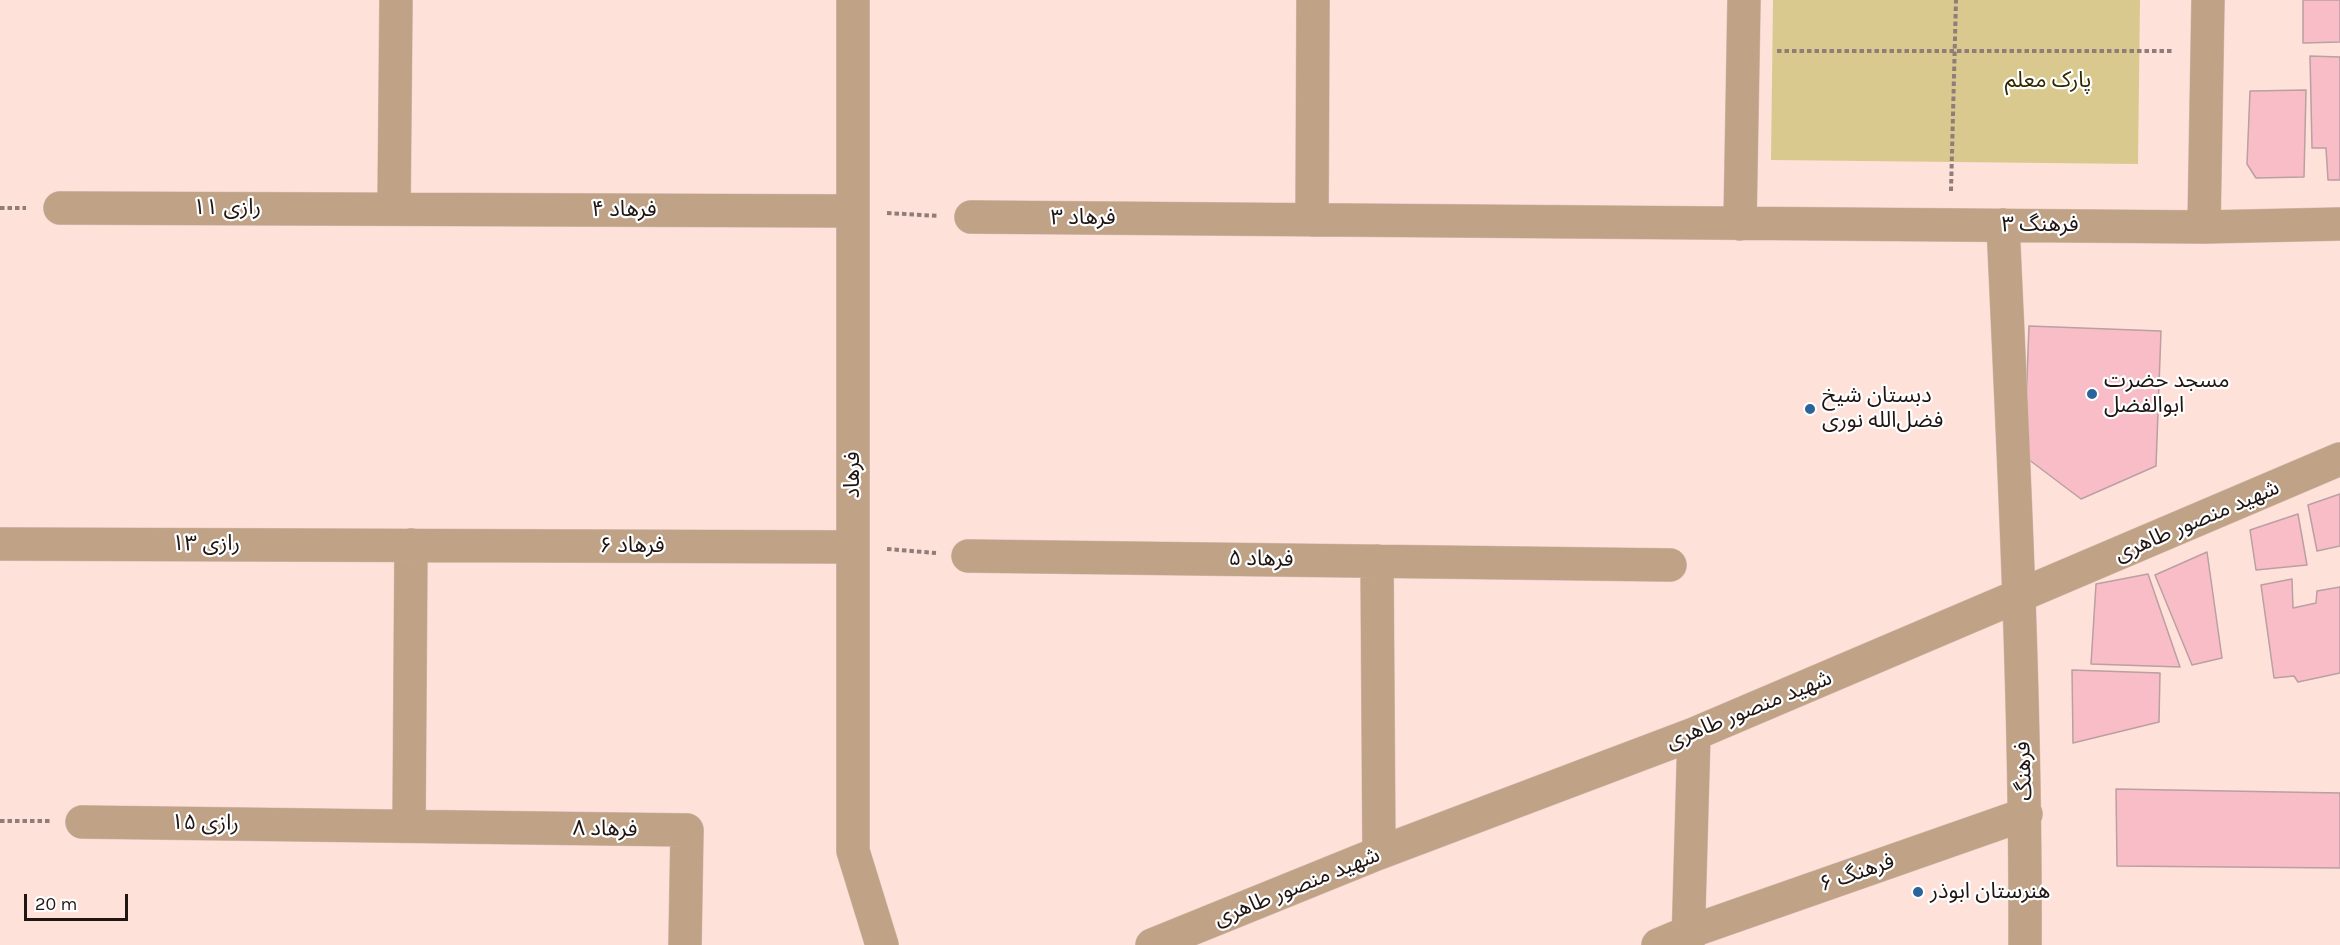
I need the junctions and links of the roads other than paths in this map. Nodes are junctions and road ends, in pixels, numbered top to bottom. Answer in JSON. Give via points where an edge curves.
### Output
{"nodes":[{"id":1,"x":396,"y":0,"type":"edge"},
{"id":2,"x":853,"y":0,"type":"edge"},
{"id":3,"x":1314,"y":0,"type":"edge"},
{"id":4,"x":1744,"y":0,"type":"edge"},
{"id":5,"x":2208,"y":0,"type":"edge"},
{"id":6,"x":60,"y":208,"type":"dead end"},
{"id":7,"x":394,"y":209,"type":"junction"},
{"id":8,"x":853,"y":211,"type":"junction"},
{"id":9,"x":970,"y":218,"type":"road end"},
{"id":10,"x":1312,"y":220,"type":"junction"},
{"id":11,"x":1740,"y":224,"type":"junction"},
{"id":12,"x":2340,"y":224,"type":"edge"},
{"id":13,"x":2003,"y":225,"type":"junction"},
{"id":14,"x":2204,"y":227,"type":"junction"},
{"id":15,"x":2340,"y":459,"type":"edge"},
{"id":16,"x":0,"y":544,"type":"edge"},
{"id":17,"x":411,"y":545,"type":"junction"},
{"id":18,"x":853,"y":547,"type":"junction"},
{"id":19,"x":968,"y":556,"type":"road end"},
{"id":20,"x":1377,"y":561,"type":"junction"},
{"id":21,"x":1670,"y":565,"type":"dead end"},
{"id":22,"x":2020,"y":597,"type":"junction"},
{"id":23,"x":1694,"y":734,"type":"junction"},
{"id":24,"x":2026,"y":814,"type":"junction"},
{"id":25,"x":82,"y":822,"type":"road end"},
{"id":26,"x":409,"y":826,"type":"junction"},
{"id":27,"x":1379,"y":853,"type":"junction"},
{"id":28,"x":1689,"y":939,"type":"edge"},
{"id":29,"x":685,"y":945,"type":"edge"},
{"id":30,"x":882,"y":945,"type":"edge"},
{"id":31,"x":1152,"y":945,"type":"edge"},
{"id":32,"x":1658,"y":945,"type":"edge"},
{"id":33,"x":2025,"y":945,"type":"edge"}],
"edges":[{"from":1,"to":7,"type":"street"},
{"from":2,"to":8,"type":"street","name":"فرهاد"},
{"from":3,"to":10,"type":"street"},
{"from":4,"to":11,"type":"street"},
{"from":5,"to":14,"type":"street"},
{"from":6,"to":7,"type":"street","name":"رازی ۱۱"},
{"from":7,"to":8,"type":"street","name":"فرهاد ۴"},
{"from":8,"to":18,"type":"street","name":"فرهاد"},
{"from":9,"to":10,"type":"street","name":"فرهاد ۳"},
{"from":10,"to":11,"type":"street","name":"فرهاد ۳"},
{"from":11,"to":13,"type":"street","name":"فرهنگ ۳"},
{"from":12,"to":14,"type":"street","name":"فرهنگ ۳"},
{"from":13,"to":14,"type":"street","name":"فرهنگ ۳"},
{"from":13,"to":22,"type":"street","name":"فرهنگ"},
{"from":15,"to":22,"type":"street","name":"شهید منصور طاهری"},
{"from":16,"to":17,"type":"street","name":"رازی ۱۳"},
{"from":17,"to":18,"type":"street","name":"فرهاد ۶"},
{"from":17,"to":26,"type":"street"},
{"from":18,"to":30,"type":"street","name":"فرهاد","via":[[853,851]]},
{"from":19,"to":20,"type":"street","name":"فرهاد ۵"},
{"from":20,"to":21,"type":"street","name":"فرهاد ۵"},
{"from":20,"to":27,"type":"street"},
{"from":22,"to":23,"type":"street","name":"شهید منصور طاهری"},
{"from":22,"to":24,"type":"street","name":"فرهنگ"},
{"from":23,"to":27,"type":"street","name":"شهید منصور طاهری"},
{"from":23,"to":28,"type":"street"},
{"from":24,"to":28,"type":"street","name":"فرهنگ ۶"},
{"from":24,"to":33,"type":"street","name":"فرهنگ"},
{"from":25,"to":26,"type":"street","name":"رازی ۱۵"},
{"from":26,"to":29,"type":"street","name":"فرهاد ۸","via":[[687,830]]},
{"from":27,"to":31,"type":"street","name":"شهید منصور طاهری"},
{"from":28,"to":32,"type":"street","name":"فرهنگ ۶"}]}
